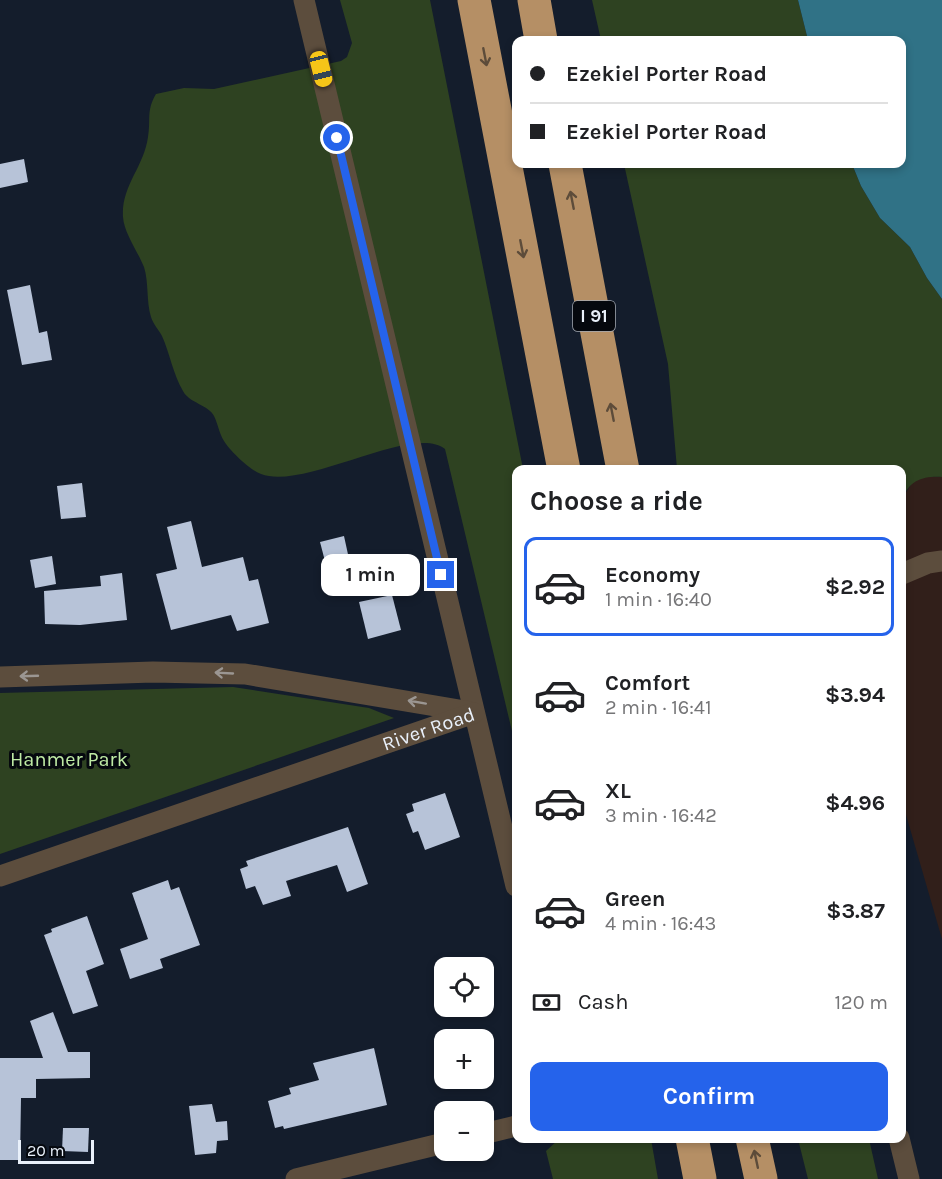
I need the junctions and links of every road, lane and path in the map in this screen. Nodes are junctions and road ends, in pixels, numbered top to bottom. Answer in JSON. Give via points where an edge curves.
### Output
{"nodes":[{"id":1,"x":304,"y":0,"type":"edge"},
{"id":2,"x":474,"y":0,"type":"edge"},
{"id":3,"x":534,"y":0,"type":"edge"},
{"id":4,"x":540,"y":36,"type":"edge"},
{"id":5,"x":566,"y":168,"type":"edge"},
{"id":6,"x":563,"y":465,"type":"edge"},
{"id":7,"x":622,"y":465,"type":"edge"},
{"id":8,"x":942,"y":561,"type":"edge"},
{"id":9,"x":906,"y":572,"type":"edge"},
{"id":10,"x":0,"y":677,"type":"edge"},
{"id":11,"x":474,"y":713,"type":"junction"},
{"id":12,"x":512,"y":870,"type":"edge"},
{"id":13,"x":0,"y":876,"type":"edge"},
{"id":14,"x":512,"y":1127,"type":"edge"},
{"id":15,"x":494,"y":1131,"type":"edge"},
{"id":16,"x":693,"y":1143,"type":"edge"},
{"id":17,"x":753,"y":1143,"type":"edge"},
{"id":18,"x":900,"y":1143,"type":"edge"},
{"id":19,"x":434,"y":1145,"type":"edge"},
{"id":20,"x":296,"y":1179,"type":"edge"},
{"id":21,"x":700,"y":1179,"type":"edge"},
{"id":22,"x":761,"y":1179,"type":"edge"},
{"id":23,"x":909,"y":1179,"type":"edge"}],
"edges":[{"from":1,"to":11,"type":"street"},
{"from":2,"to":6,"type":"highway","one_way":true},
{"from":3,"to":4,"type":"highway"},
{"from":7,"to":5,"type":"highway","number":"I 91","one_way":true},
{"from":8,"to":9,"type":"street"},
{"from":11,"to":10,"type":"street","name":"River Road","one_way":true,"via":[[245,674],[153,672]]},
{"from":11,"to":12,"type":"street"},
{"from":11,"to":13,"type":"street","name":"River Road"},
{"from":14,"to":15,"type":"street"},
{"from":16,"to":21,"type":"highway"},
{"from":22,"to":17,"type":"highway","one_way":true},
{"from":18,"to":23,"type":"street"},
{"from":19,"to":20,"type":"street"}]}
